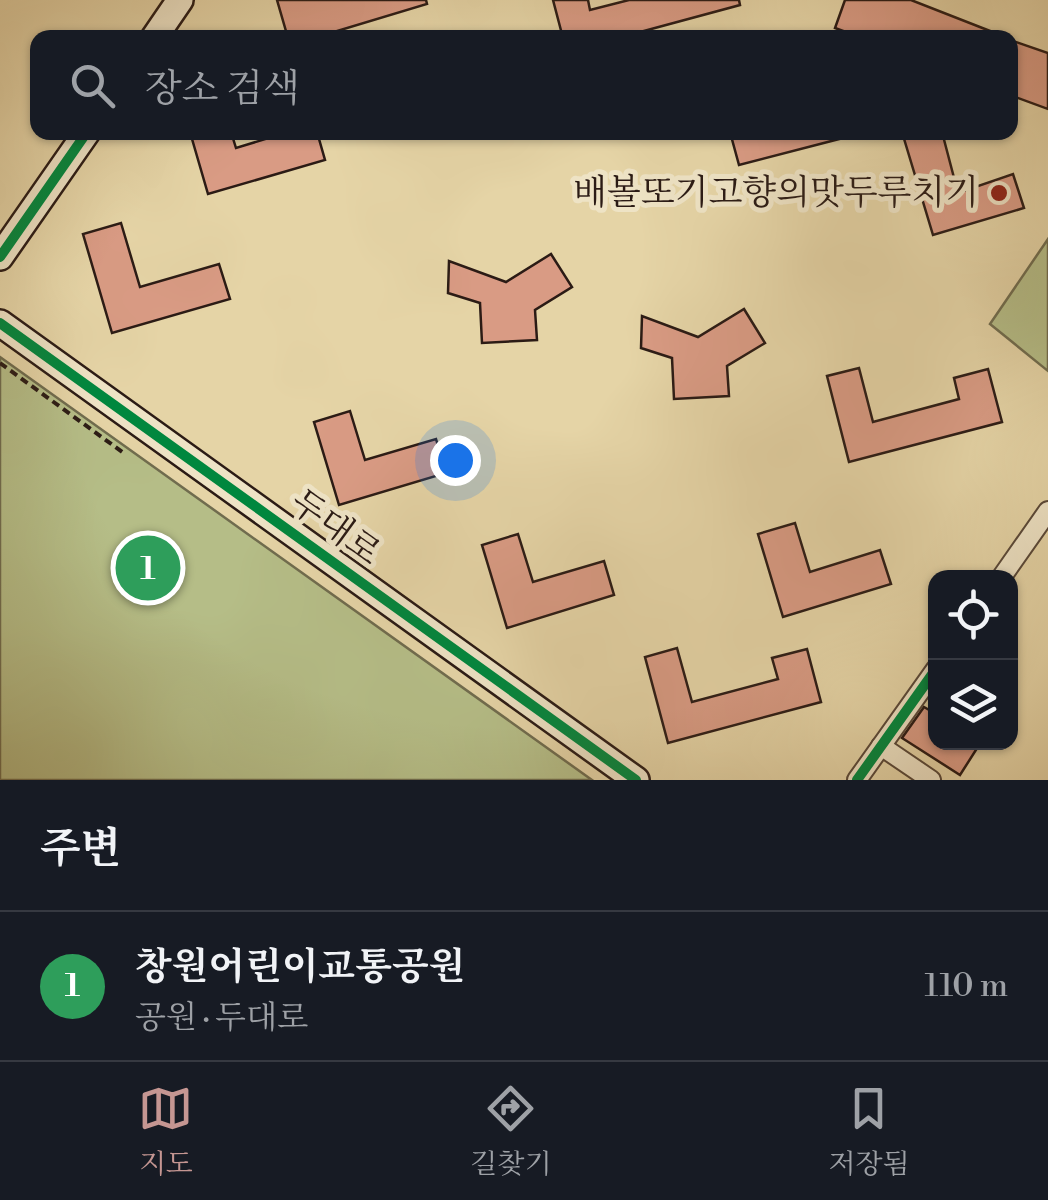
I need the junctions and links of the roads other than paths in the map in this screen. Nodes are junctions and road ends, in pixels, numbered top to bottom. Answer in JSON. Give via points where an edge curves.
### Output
{"nodes":[{"id":1,"x":180,"y":0,"type":"edge"},
{"id":2,"x":159,"y":30,"type":"edge"},
{"id":3,"x":81,"y":140,"type":"edge"},
{"id":4,"x":0,"y":257,"type":"edge"},
{"id":5,"x":0,"y":323,"type":"edge"},
{"id":6,"x":1048,"y":511,"type":"edge"},
{"id":7,"x":1007,"y":570,"type":"edge"},
{"id":8,"x":928,"y":681,"type":"edge"},
{"id":9,"x":881,"y":746,"type":"junction"},
{"id":10,"x":636,"y":780,"type":"edge"},
{"id":11,"x":857,"y":780,"type":"edge"},
{"id":12,"x":931,"y":780,"type":"edge"}],
"edges":[{"from":1,"to":2,"type":"street"},
{"from":3,"to":4,"type":"street"},
{"from":5,"to":10,"type":"street","name":"두대로"},
{"from":6,"to":7,"type":"street"},
{"from":8,"to":9,"type":"street"},
{"from":9,"to":11,"type":"street"},
{"from":9,"to":12,"type":"street"}]}
